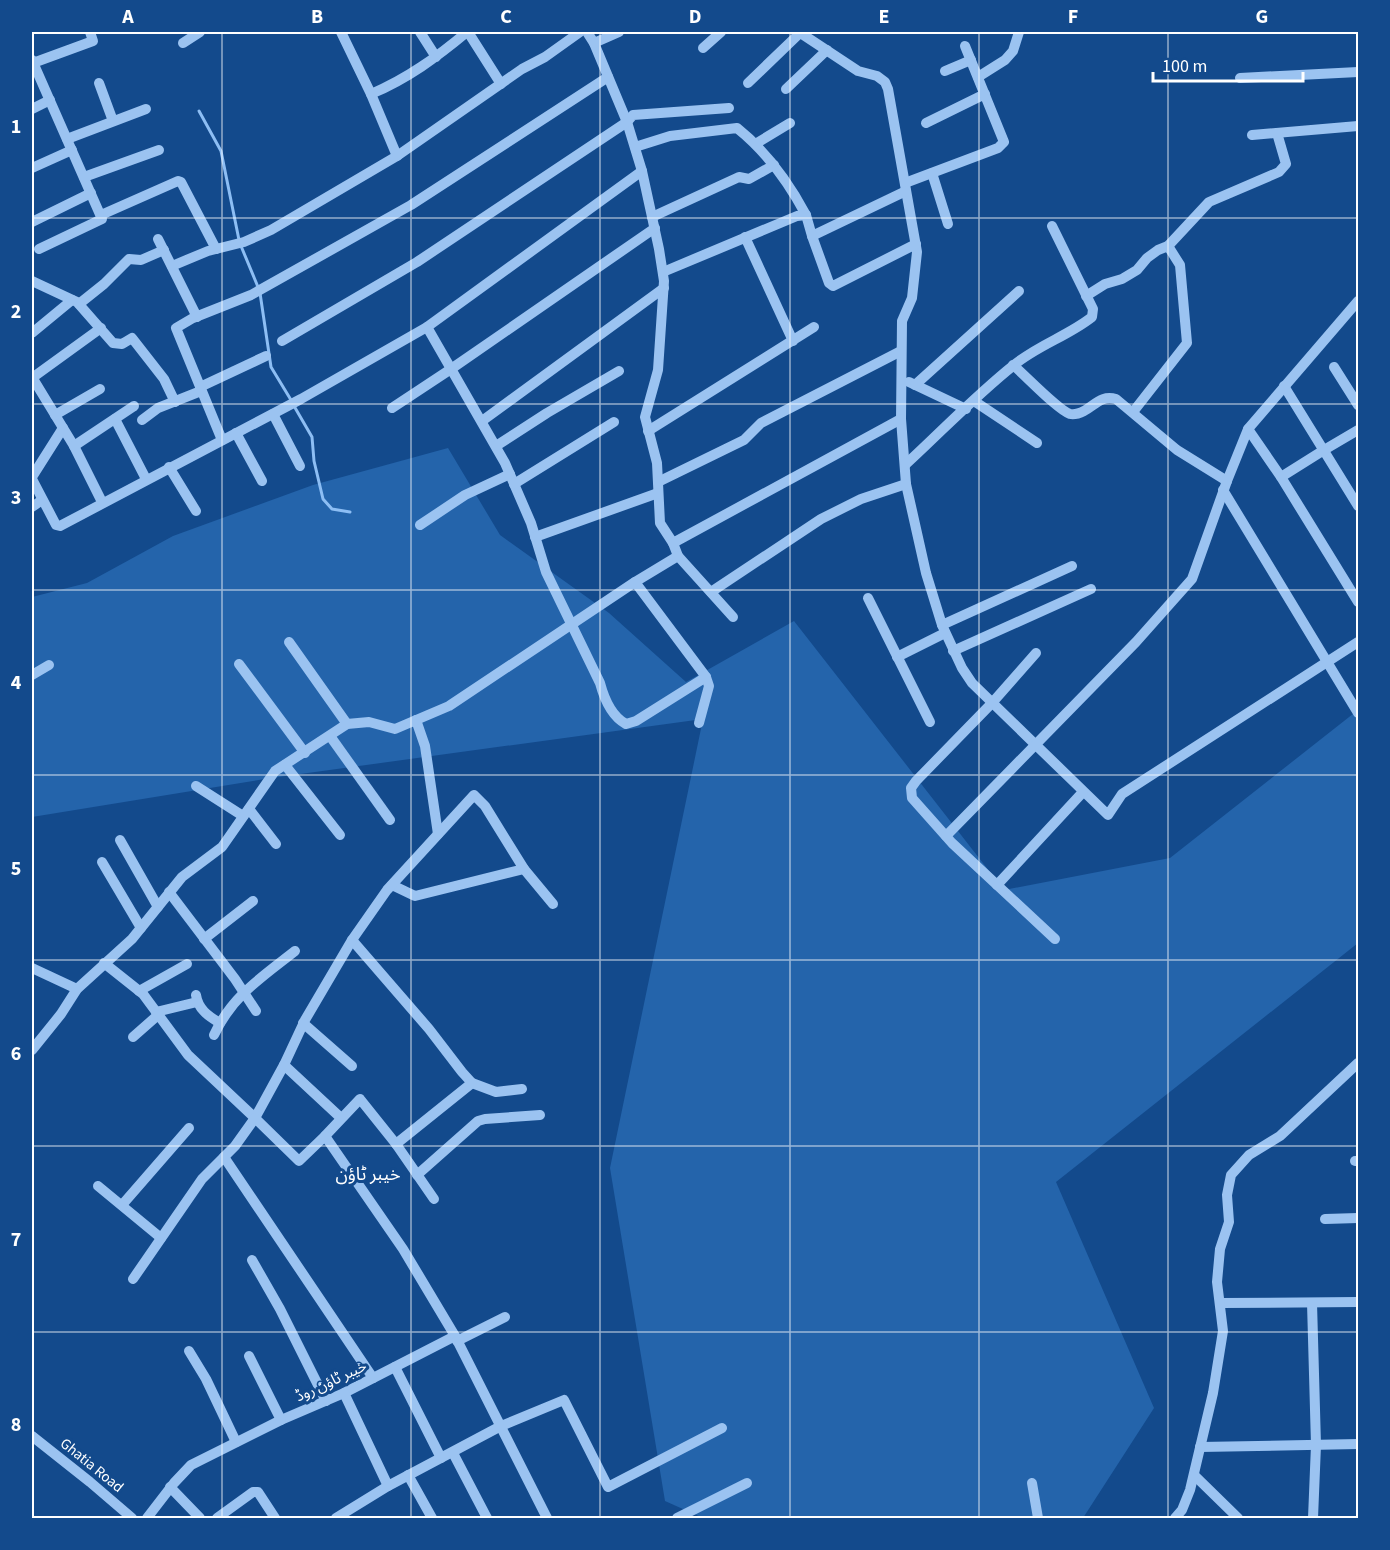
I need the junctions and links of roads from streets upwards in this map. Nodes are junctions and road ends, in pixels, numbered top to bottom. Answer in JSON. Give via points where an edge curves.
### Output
{"nodes":[{"id":1,"x":90,"y":32,"type":"edge"},
{"id":2,"x":200,"y":32,"type":"edge"},
{"id":3,"x":341,"y":32,"type":"edge"},
{"id":4,"x":420,"y":32,"type":"edge"},
{"id":5,"x":467,"y":32,"type":"edge"},
{"id":6,"x":580,"y":32,"type":"edge"},
{"id":7,"x":587,"y":32,"type":"edge"},
{"id":8,"x":619,"y":32,"type":"edge"},
{"id":9,"x":721,"y":32,"type":"edge"},
{"id":10,"x":800,"y":32,"type":"edge"},
{"id":11,"x":1019,"y":32,"type":"edge"},
{"id":12,"x":183,"y":43,"type":"dead end"},
{"id":13,"x":594,"y":43,"type":"junction"},
{"id":14,"x":965,"y":46,"type":"dead end"},
{"id":15,"x":704,"y":48,"type":"dead end"},
{"id":16,"x":827,"y":50,"type":"junction"},
{"id":17,"x":436,"y":57,"type":"junction"},
{"id":18,"x":971,"y":60,"type":"junction"},
{"id":19,"x":32,"y":61,"type":"edge"},
{"id":20,"x":945,"y":71,"type":"dead end"},
{"id":21,"x":1359,"y":72,"type":"edge"},
{"id":22,"x":608,"y":77,"type":"junction"},
{"id":23,"x":978,"y":77,"type":"junction"},
{"id":24,"x":1240,"y":78,"type":"dead end"},
{"id":25,"x":99,"y":83,"type":"dead end"},
{"id":26,"x":748,"y":83,"type":"dead end"},
{"id":27,"x":501,"y":84,"type":"junction"},
{"id":28,"x":786,"y":89,"type":"dead end"},
{"id":29,"x":370,"y":94,"type":"junction"},
{"id":30,"x":985,"y":94,"type":"junction"},
{"id":31,"x":50,"y":100,"type":"junction"},
{"id":32,"x":729,"y":108,"type":"dead end"},
{"id":33,"x":32,"y":109,"type":"edge"},
{"id":34,"x":146,"y":109,"type":"dead end"},
{"id":35,"x":113,"y":121,"type":"junction"},
{"id":36,"x":627,"y":122,"type":"junction"},
{"id":37,"x":790,"y":123,"type":"dead end"},
{"id":38,"x":926,"y":123,"type":"dead end"},
{"id":39,"x":1359,"y":126,"type":"edge"},
{"id":40,"x":1277,"y":133,"type":"junction"},
{"id":41,"x":1252,"y":135,"type":"dead end"},
{"id":42,"x":67,"y":139,"type":"junction"},
{"id":43,"x":757,"y":143,"type":"junction"},
{"id":44,"x":634,"y":147,"type":"junction"},
{"id":45,"x":72,"y":150,"type":"junction"},
{"id":46,"x":159,"y":150,"type":"dead end"},
{"id":47,"x":397,"y":156,"type":"junction"},
{"id":48,"x":774,"y":165,"type":"junction"},
{"id":49,"x":32,"y":168,"type":"edge"},
{"id":50,"x":642,"y":171,"type":"junction"},
{"id":51,"x":932,"y":173,"type":"junction"},
{"id":52,"x":84,"y":177,"type":"junction"},
{"id":53,"x":905,"y":187,"type":"junction"},
{"id":54,"x":92,"y":194,"type":"junction"},
{"id":55,"x":101,"y":215,"type":"junction"},
{"id":56,"x":806,"y":215,"type":"junction"},
{"id":57,"x":652,"y":217,"type":"junction"},
{"id":58,"x":32,"y":222,"type":"edge"},
{"id":59,"x":948,"y":224,"type":"dead end"},
{"id":60,"x":1052,"y":226,"type":"dead end"},
{"id":61,"x":655,"y":228,"type":"junction"},
{"id":62,"x":812,"y":236,"type":"junction"},
{"id":63,"x":746,"y":237,"type":"junction"},
{"id":64,"x":158,"y":239,"type":"dead end"},
{"id":65,"x":916,"y":244,"type":"junction"},
{"id":66,"x":1168,"y":246,"type":"junction"},
{"id":67,"x":39,"y":249,"type":"dead end"},
{"id":68,"x":216,"y":249,"type":"junction"},
{"id":69,"x":164,"y":250,"type":"junction"},
{"id":70,"x":172,"y":266,"type":"junction"},
{"id":71,"x":663,"y":272,"type":"junction"},
{"id":72,"x":32,"y":282,"type":"edge"},
{"id":73,"x":664,"y":288,"type":"junction"},
{"id":74,"x":1019,"y":291,"type":"dead end"},
{"id":75,"x":1086,"y":296,"type":"junction"},
{"id":76,"x":1359,"y":301,"type":"edge"},
{"id":77,"x":76,"y":302,"type":"junction"},
{"id":78,"x":197,"y":317,"type":"junction"},
{"id":79,"x":427,"y":327,"type":"junction"},
{"id":80,"x":814,"y":327,"type":"dead end"},
{"id":81,"x":101,"y":328,"type":"junction"},
{"id":82,"x":32,"y":333,"type":"edge"},
{"id":83,"x":282,"y":341,"type":"dead end"},
{"id":84,"x":793,"y":341,"type":"junction"},
{"id":85,"x":901,"y":351,"type":"junction"},
{"id":86,"x":266,"y":356,"type":"dead end"},
{"id":87,"x":1013,"y":365,"type":"junction"},
{"id":88,"x":1334,"y":368,"type":"dead end"},
{"id":89,"x":451,"y":369,"type":"junction"},
{"id":90,"x":619,"y":371,"type":"dead end"},
{"id":91,"x":32,"y":377,"type":"edge"},
{"id":92,"x":901,"y":378,"type":"junction"},
{"id":93,"x":915,"y":385,"type":"junction"},
{"id":94,"x":1284,"y":386,"type":"junction"},
{"id":95,"x":100,"y":389,"type":"dead end"},
{"id":96,"x":201,"y":389,"type":"junction"},
{"id":97,"x":175,"y":402,"type":"junction"},
{"id":98,"x":970,"y":405,"type":"junction"},
{"id":99,"x":1359,"y":405,"type":"edge"},
{"id":100,"x":134,"y":406,"type":"dead end"},
{"id":101,"x":392,"y":408,"type":"dead end"},
{"id":102,"x":1133,"y":412,"type":"junction"},
{"id":103,"x":273,"y":414,"type":"junction"},
{"id":104,"x":55,"y":415,"type":"junction"},
{"id":105,"x":115,"y":419,"type":"junction"},
{"id":106,"x":901,"y":419,"type":"junction"},
{"id":107,"x":142,"y":420,"type":"dead end"},
{"id":108,"x":482,"y":421,"type":"junction"},
{"id":109,"x":614,"y":422,"type":"dead end"},
{"id":110,"x":63,"y":428,"type":"junction"},
{"id":111,"x":1248,"y":429,"type":"junction"},
{"id":112,"x":648,"y":430,"type":"junction"},
{"id":113,"x":1359,"y":430,"type":"edge"},
{"id":114,"x":236,"y":433,"type":"junction"},
{"id":115,"x":222,"y":440,"type":"junction"},
{"id":116,"x":1037,"y":443,"type":"dead end"},
{"id":117,"x":74,"y":446,"type":"junction"},
{"id":118,"x":496,"y":446,"type":"junction"},
{"id":119,"x":1324,"y":450,"type":"junction"},
{"id":120,"x":905,"y":465,"type":"junction"},
{"id":121,"x":300,"y":466,"type":"dead end"},
{"id":122,"x":169,"y":467,"type":"junction"},
{"id":123,"x":1281,"y":477,"type":"junction"},
{"id":124,"x":32,"y":478,"type":"edge"},
{"id":125,"x":146,"y":479,"type":"junction"},
{"id":126,"x":512,"y":479,"type":"junction"},
{"id":127,"x":262,"y":481,"type":"dead end"},
{"id":128,"x":658,"y":482,"type":"junction"},
{"id":129,"x":906,"y":484,"type":"junction"},
{"id":130,"x":1225,"y":486,"type":"junction"},
{"id":131,"x":658,"y":494,"type":"junction"},
{"id":132,"x":42,"y":500,"type":"junction"},
{"id":133,"x":102,"y":502,"type":"junction"},
{"id":134,"x":1359,"y":506,"type":"edge"},
{"id":135,"x":32,"y":507,"type":"edge"},
{"id":136,"x":196,"y":511,"type":"dead end"},
{"id":137,"x":420,"y":525,"type":"dead end"},
{"id":138,"x":535,"y":537,"type":"junction"},
{"id":139,"x":673,"y":543,"type":"junction"},
{"id":140,"x":678,"y":556,"type":"junction"},
{"id":141,"x":1072,"y":566,"type":"dead end"},
{"id":142,"x":635,"y":582,"type":"junction"},
{"id":143,"x":1091,"y":589,"type":"dead end"},
{"id":144,"x":711,"y":592,"type":"junction"},
{"id":145,"x":868,"y":598,"type":"dead end"},
{"id":146,"x":1359,"y":602,"type":"edge"},
{"id":147,"x":733,"y":617,"type":"dead end"},
{"id":148,"x":572,"y":625,"type":"junction"},
{"id":149,"x":943,"y":629,"type":"junction"},
{"id":150,"x":289,"y":642,"type":"dead end"},
{"id":151,"x":1359,"y":642,"type":"edge"},
{"id":152,"x":953,"y":651,"type":"junction"},
{"id":153,"x":1036,"y":653,"type":"dead end"},
{"id":154,"x":897,"y":657,"type":"junction"},
{"id":155,"x":1328,"y":660,"type":"junction"},
{"id":156,"x":239,"y":664,"type":"dead end"},
{"id":157,"x":49,"y":665,"type":"dead end"},
{"id":158,"x":32,"y":675,"type":"edge"},
{"id":159,"x":706,"y":677,"type":"junction"},
{"id":160,"x":992,"y":703,"type":"junction"},
{"id":161,"x":1359,"y":713,"type":"edge"},
{"id":162,"x":416,"y":720,"type":"junction"},
{"id":163,"x":930,"y":722,"type":"dead end"},
{"id":164,"x":699,"y":723,"type":"dead end"},
{"id":165,"x":347,"y":724,"type":"junction"},
{"id":166,"x":330,"y":736,"type":"junction"},
{"id":167,"x":1034,"y":744,"type":"junction"},
{"id":168,"x":305,"y":753,"type":"junction"},
{"id":169,"x":285,"y":765,"type":"junction"},
{"id":170,"x":196,"y":786,"type":"dead end"},
{"id":171,"x":1083,"y":792,"type":"junction"},
{"id":172,"x":246,"y":813,"type":"junction"},
{"id":173,"x":390,"y":820,"type":"dead end"},
{"id":174,"x":340,"y":834,"type":"dead end"},
{"id":175,"x":438,"y":834,"type":"junction"},
{"id":176,"x":946,"y":836,"type":"junction"},
{"id":177,"x":120,"y":840,"type":"dead end"},
{"id":178,"x":276,"y":844,"type":"dead end"},
{"id":179,"x":102,"y":862,"type":"dead end"},
{"id":180,"x":524,"y":869,"type":"junction"},
{"id":181,"x":392,"y":885,"type":"junction"},
{"id":182,"x":997,"y":885,"type":"junction"},
{"id":183,"x":169,"y":892,"type":"junction"},
{"id":184,"x":253,"y":901,"type":"dead end"},
{"id":185,"x":553,"y":904,"type":"dead end"},
{"id":186,"x":158,"y":907,"type":"junction"},
{"id":187,"x":141,"y":928,"type":"junction"},
{"id":188,"x":204,"y":939,"type":"junction"},
{"id":189,"x":1055,"y":939,"type":"dead end"},
{"id":190,"x":352,"y":940,"type":"junction"},
{"id":191,"x":295,"y":951,"type":"dead end"},
{"id":192,"x":104,"y":963,"type":"junction"},
{"id":193,"x":187,"y":964,"type":"dead end"},
{"id":194,"x":32,"y":968,"type":"edge"},
{"id":195,"x":77,"y":989,"type":"junction"},
{"id":196,"x":139,"y":991,"type":"junction"},
{"id":197,"x":243,"y":992,"type":"junction"},
{"id":198,"x":256,"y":1011,"type":"dead end"},
{"id":199,"x":157,"y":1013,"type":"junction"},
{"id":200,"x":220,"y":1023,"type":"junction"},
{"id":201,"x":303,"y":1023,"type":"junction"},
{"id":202,"x":214,"y":1035,"type":"dead end"},
{"id":203,"x":133,"y":1037,"type":"dead end"},
{"id":204,"x":32,"y":1050,"type":"edge"},
{"id":205,"x":1359,"y":1063,"type":"edge"},
{"id":206,"x":284,"y":1065,"type":"junction"},
{"id":207,"x":352,"y":1066,"type":"dead end"},
{"id":208,"x":472,"y":1083,"type":"junction"},
{"id":209,"x":522,"y":1089,"type":"dead end"},
{"id":210,"x":540,"y":1115,"type":"dead end"},
{"id":211,"x":255,"y":1118,"type":"junction"},
{"id":212,"x":341,"y":1118,"type":"junction"},
{"id":213,"x":189,"y":1128,"type":"dead end"},
{"id":214,"x":325,"y":1136,"type":"junction"},
{"id":215,"x":396,"y":1144,"type":"junction"},
{"id":216,"x":224,"y":1157,"type":"junction"},
{"id":217,"x":417,"y":1175,"type":"junction"},
{"id":218,"x":98,"y":1186,"type":"dead end"},
{"id":219,"x":434,"y":1199,"type":"dead end"},
{"id":220,"x":122,"y":1205,"type":"junction"},
{"id":221,"x":1359,"y":1218,"type":"edge"},
{"id":222,"x":1324,"y":1219,"type":"dead end"},
{"id":223,"x":161,"y":1238,"type":"junction"},
{"id":224,"x":252,"y":1260,"type":"dead end"},
{"id":225,"x":133,"y":1279,"type":"dead end"},
{"id":226,"x":1359,"y":1302,"type":"edge"},
{"id":227,"x":1221,"y":1303,"type":"junction"},
{"id":228,"x":1312,"y":1303,"type":"junction"},
{"id":229,"x":505,"y":1317,"type":"dead end"},
{"id":230,"x":456,"y":1338,"type":"junction"},
{"id":231,"x":189,"y":1351,"type":"dead end"},
{"id":232,"x":249,"y":1356,"type":"dead end"},
{"id":233,"x":395,"y":1367,"type":"junction"},
{"id":234,"x":374,"y":1378,"type":"junction"},
{"id":235,"x":344,"y":1393,"type":"junction"},
{"id":236,"x":326,"y":1401,"type":"junction"},
{"id":237,"x":281,"y":1420,"type":"junction"},
{"id":238,"x":501,"y":1426,"type":"junction"},
{"id":239,"x":722,"y":1428,"type":"dead end"},
{"id":240,"x":32,"y":1436,"type":"edge"},
{"id":241,"x":236,"y":1442,"type":"junction"},
{"id":242,"x":1359,"y":1444,"type":"edge"},
{"id":243,"x":1316,"y":1445,"type":"junction"},
{"id":244,"x":1200,"y":1447,"type":"junction"},
{"id":245,"x":453,"y":1453,"type":"junction"},
{"id":246,"x":441,"y":1458,"type":"junction"},
{"id":247,"x":1194,"y":1474,"type":"junction"},
{"id":248,"x":408,"y":1475,"type":"junction"},
{"id":249,"x":747,"y":1483,"type":"dead end"},
{"id":250,"x":1032,"y":1484,"type":"dead end"},
{"id":251,"x":388,"y":1486,"type":"junction"},
{"id":252,"x":170,"y":1487,"type":"junction"},
{"id":253,"x":132,"y":1518,"type":"edge"},
{"id":254,"x":147,"y":1518,"type":"edge"},
{"id":255,"x":200,"y":1518,"type":"edge"},
{"id":256,"x":217,"y":1518,"type":"edge"},
{"id":257,"x":275,"y":1518,"type":"edge"},
{"id":258,"x":336,"y":1518,"type":"edge"},
{"id":259,"x":432,"y":1518,"type":"edge"},
{"id":260,"x":487,"y":1518,"type":"edge"},
{"id":261,"x":547,"y":1518,"type":"edge"},
{"id":262,"x":677,"y":1518,"type":"edge"},
{"id":263,"x":1038,"y":1518,"type":"edge"},
{"id":264,"x":1175,"y":1518,"type":"edge"},
{"id":265,"x":1238,"y":1518,"type":"edge"},
{"id":266,"x":1313,"y":1518,"type":"edge"}],
"edges":[{"from":1,"to":19,"type":"street","via":[[93,41]]},
{"from":2,"to":12,"type":"street"},
{"from":3,"to":29,"type":"street"},
{"from":4,"to":17,"type":"street"},
{"from":5,"to":17,"type":"street"},
{"from":5,"to":27,"type":"street"},
{"from":6,"to":27,"type":"street"},
{"from":7,"to":13,"type":"street"},
{"from":8,"to":13,"type":"street"},
{"from":9,"to":15,"type":"street"},
{"from":10,"to":16,"type":"street"},
{"from":10,"to":26,"type":"street"},
{"from":11,"to":23,"type":"street","via":[[1013,51],[1005,60]]},
{"from":13,"to":22,"type":"street"},
{"from":14,"to":18,"type":"street"},
{"from":16,"to":28,"type":"street"},
{"from":16,"to":53,"type":"street","via":[[858,71],[885,82]]},
{"from":17,"to":29,"type":"street","via":[[396,84]]},
{"from":18,"to":20,"type":"street"},
{"from":18,"to":23,"type":"street"},
{"from":19,"to":31,"type":"street"},
{"from":21,"to":24,"type":"street"},
{"from":22,"to":36,"type":"street"},
{"from":22,"to":78,"type":"street","via":[[411,205],[263,289]]},
{"from":23,"to":30,"type":"street"},
{"from":25,"to":35,"type":"street"},
{"from":27,"to":47,"type":"street"},
{"from":29,"to":47,"type":"street"},
{"from":30,"to":38,"type":"street"},
{"from":30,"to":51,"type":"street","via":[[1004,142],[998,148]]},
{"from":31,"to":33,"type":"street"},
{"from":31,"to":42,"type":"street"},
{"from":32,"to":36,"type":"street","via":[[633,115]]},
{"from":34,"to":35,"type":"street"},
{"from":35,"to":42,"type":"street"},
{"from":36,"to":44,"type":"street"},
{"from":36,"to":83,"type":"street","via":[[417,262]]},
{"from":37,"to":43,"type":"street"},
{"from":39,"to":40,"type":"street"},
{"from":40,"to":41,"type":"street"},
{"from":40,"to":66,"type":"street","via":[[1284,168],[1209,202]]},
{"from":42,"to":45,"type":"street"},
{"from":43,"to":44,"type":"street","via":[[737,128],[670,136]]},
{"from":43,"to":48,"type":"street"},
{"from":44,"to":50,"type":"street"},
{"from":45,"to":49,"type":"street"},
{"from":45,"to":52,"type":"street"},
{"from":46,"to":52,"type":"street"},
{"from":47,"to":68,"type":"street","via":[[271,230]]},
{"from":48,"to":56,"type":"street"},
{"from":48,"to":57,"type":"street","via":[[749,179],[739,177]]},
{"from":50,"to":57,"type":"street"},
{"from":50,"to":79,"type":"street"},
{"from":51,"to":53,"type":"street"},
{"from":51,"to":59,"type":"street"},
{"from":52,"to":54,"type":"street"},
{"from":53,"to":62,"type":"street"},
{"from":53,"to":65,"type":"street"},
{"from":54,"to":55,"type":"street"},
{"from":54,"to":58,"type":"street"},
{"from":55,"to":67,"type":"street","via":[[102,219]]},
{"from":55,"to":68,"type":"street","via":[[178,181]]},
{"from":56,"to":62,"type":"street"},
{"from":56,"to":63,"type":"street"},
{"from":57,"to":61,"type":"street"},
{"from":60,"to":75,"type":"street"},
{"from":61,"to":71,"type":"street"},
{"from":61,"to":89,"type":"street"},
{"from":62,"to":65,"type":"street","via":[[833,286]]},
{"from":63,"to":71,"type":"street"},
{"from":63,"to":84,"type":"street"},
{"from":64,"to":69,"type":"street"},
{"from":65,"to":85,"type":"street","via":[[912,298],[902,321]]},
{"from":66,"to":75,"type":"street","via":[[1147,258],[1137,270]]},
{"from":66,"to":102,"type":"street","via":[[1180,265],[1187,343]]},
{"from":68,"to":70,"type":"street"},
{"from":69,"to":70,"type":"street"},
{"from":69,"to":77,"type":"street","via":[[141,260],[129,259],[104,284]]},
{"from":70,"to":78,"type":"street"},
{"from":71,"to":73,"type":"street"},
{"from":72,"to":77,"type":"street"},
{"from":73,"to":108,"type":"street"},
{"from":73,"to":112,"type":"street","via":[[658,370],[645,417]]},
{"from":74,"to":93,"type":"street"},
{"from":75,"to":87,"type":"street","via":[[1093,309],[1092,317]]},
{"from":76,"to":94,"type":"street"},
{"from":77,"to":81,"type":"street"},
{"from":77,"to":82,"type":"street"},
{"from":78,"to":96,"type":"street","via":[[176,328]]},
{"from":79,"to":89,"type":"street"},
{"from":79,"to":103,"type":"street"},
{"from":80,"to":84,"type":"street"},
{"from":81,"to":91,"type":"street"},
{"from":81,"to":97,"type":"street","via":[[113,343],[122,344],[132,338],[164,379]]},
{"from":84,"to":112,"type":"street"},
{"from":85,"to":92,"type":"street"},
{"from":85,"to":128,"type":"street","via":[[761,423],[744,440]]},
{"from":86,"to":96,"type":"street"},
{"from":87,"to":98,"type":"street"},
{"from":87,"to":102,"type":"street","via":[[1071,414],[1081,413],[1108,396]]},
{"from":88,"to":99,"type":"street"},
{"from":89,"to":101,"type":"street"},
{"from":89,"to":108,"type":"street"},
{"from":90,"to":118,"type":"street"},
{"from":91,"to":104,"type":"street"},
{"from":92,"to":93,"type":"street"},
{"from":92,"to":106,"type":"street"},
{"from":93,"to":98,"type":"street"},
{"from":94,"to":111,"type":"street"},
{"from":94,"to":119,"type":"street"},
{"from":95,"to":104,"type":"street"},
{"from":96,"to":97,"type":"street"},
{"from":96,"to":115,"type":"street"},
{"from":97,"to":107,"type":"street"},
{"from":98,"to":116,"type":"street"},
{"from":98,"to":120,"type":"street"},
{"from":100,"to":105,"type":"street"},
{"from":102,"to":130,"type":"street"},
{"from":103,"to":114,"type":"street"},
{"from":103,"to":121,"type":"street"},
{"from":104,"to":110,"type":"street"},
{"from":105,"to":117,"type":"street"},
{"from":105,"to":125,"type":"street"},
{"from":106,"to":120,"type":"street"},
{"from":106,"to":139,"type":"street"},
{"from":108,"to":118,"type":"street"},
{"from":109,"to":126,"type":"street"},
{"from":110,"to":117,"type":"street"},
{"from":110,"to":124,"type":"street"},
{"from":111,"to":123,"type":"street"},
{"from":111,"to":130,"type":"street"},
{"from":112,"to":128,"type":"street"},
{"from":113,"to":119,"type":"street"},
{"from":114,"to":115,"type":"street"},
{"from":114,"to":127,"type":"street"},
{"from":115,"to":122,"type":"street"},
{"from":117,"to":133,"type":"street"},
{"from":118,"to":126,"type":"street"},
{"from":119,"to":123,"type":"street"},
{"from":119,"to":134,"type":"street"},
{"from":120,"to":129,"type":"street"},
{"from":122,"to":125,"type":"street"},
{"from":122,"to":136,"type":"street"},
{"from":123,"to":146,"type":"street"},
{"from":124,"to":132,"type":"street"},
{"from":125,"to":133,"type":"street"},
{"from":126,"to":137,"type":"street","via":[[473,490]]},
{"from":126,"to":138,"type":"street"},
{"from":128,"to":131,"type":"street"},
{"from":129,"to":144,"type":"street","via":[[861,499],[820,519]]},
{"from":129,"to":149,"type":"street"},
{"from":130,"to":155,"type":"street"},
{"from":130,"to":167,"type":"street","via":[[1192,579],[1136,642]]},
{"from":131,"to":138,"type":"street"},
{"from":131,"to":139,"type":"street","via":[[660,523]]},
{"from":132,"to":133,"type":"street","via":[[60,526]]},
{"from":132,"to":135,"type":"street"},
{"from":138,"to":148,"type":"street","via":[[546,572]]},
{"from":139,"to":140,"type":"street"},
{"from":140,"to":142,"type":"street"},
{"from":140,"to":144,"type":"street"},
{"from":141,"to":149,"type":"street"},
{"from":142,"to":148,"type":"street"},
{"from":142,"to":159,"type":"street"},
{"from":143,"to":152,"type":"street"},
{"from":144,"to":147,"type":"street"},
{"from":145,"to":154,"type":"street"},
{"from":148,"to":159,"type":"street","via":[[604,698],[626,724]]},
{"from":148,"to":162,"type":"street","via":[[449,706]]},
{"from":149,"to":152,"type":"street"},
{"from":149,"to":154,"type":"street"},
{"from":150,"to":165,"type":"street"},
{"from":151,"to":155,"type":"street"},
{"from":152,"to":160,"type":"street","via":[[972,683]]},
{"from":153,"to":160,"type":"street"},
{"from":154,"to":163,"type":"street"},
{"from":155,"to":161,"type":"street"},
{"from":155,"to":171,"type":"street","via":[[1122,794],[1108,815]]},
{"from":156,"to":168,"type":"street"},
{"from":157,"to":158,"type":"street"},
{"from":159,"to":164,"type":"street","via":[[709,686]]},
{"from":160,"to":167,"type":"street"},
{"from":160,"to":176,"type":"street","via":[[912,788],[912,798]]},
{"from":162,"to":165,"type":"street","via":[[395,729],[369,722]]},
{"from":162,"to":175,"type":"street","via":[[425,746]]},
{"from":165,"to":166,"type":"street"},
{"from":166,"to":168,"type":"street"},
{"from":166,"to":173,"type":"street"},
{"from":167,"to":171,"type":"street"},
{"from":167,"to":176,"type":"street"},
{"from":168,"to":169,"type":"street"},
{"from":169,"to":172,"type":"street","via":[[275,771]]},
{"from":169,"to":174,"type":"street"},
{"from":170,"to":172,"type":"street"},
{"from":171,"to":182,"type":"street"},
{"from":172,"to":178,"type":"street"},
{"from":172,"to":183,"type":"street","via":[[222,847],[182,876]]},
{"from":175,"to":180,"type":"street","via":[[474,795]]},
{"from":175,"to":181,"type":"street"},
{"from":176,"to":182,"type":"street"},
{"from":177,"to":186,"type":"street"},
{"from":179,"to":187,"type":"street"},
{"from":180,"to":181,"type":"street","via":[[415,896]]},
{"from":180,"to":185,"type":"street"},
{"from":181,"to":190,"type":"street"},
{"from":182,"to":189,"type":"street"},
{"from":183,"to":186,"type":"street"},
{"from":183,"to":188,"type":"street"},
{"from":184,"to":188,"type":"street"},
{"from":186,"to":187,"type":"street"},
{"from":187,"to":192,"type":"street"},
{"from":188,"to":197,"type":"street"},
{"from":190,"to":201,"type":"street"},
{"from":190,"to":208,"type":"street"},
{"from":191,"to":197,"type":"street"},
{"from":192,"to":195,"type":"street"},
{"from":192,"to":196,"type":"street"},
{"from":193,"to":196,"type":"street"},
{"from":194,"to":195,"type":"street"},
{"from":195,"to":204,"type":"street"},
{"from":196,"to":199,"type":"street"},
{"from":197,"to":198,"type":"street"},
{"from":197,"to":200,"type":"street"},
{"from":199,"to":200,"type":"street","via":[[196,998],[207,1015]]},
{"from":199,"to":203,"type":"street"},
{"from":199,"to":211,"type":"street","via":[[188,1055]]},
{"from":200,"to":202,"type":"street"},
{"from":201,"to":206,"type":"street"},
{"from":201,"to":207,"type":"street"},
{"from":205,"to":227,"type":"street","via":[[1280,1136],[1249,1155],[1231,1175],[1228,1222],[1217,1282]]},
{"from":206,"to":211,"type":"street"},
{"from":206,"to":212,"type":"street"},
{"from":208,"to":209,"type":"street","via":[[496,1092]]},
{"from":208,"to":215,"type":"street"},
{"from":210,"to":217,"type":"street","via":[[478,1121]]},
{"from":211,"to":214,"type":"street","via":[[299,1161]]},
{"from":211,"to":216,"type":"street"},
{"from":212,"to":214,"type":"street"},
{"from":212,"to":215,"type":"street","via":[[360,1099]]},
{"from":213,"to":220,"type":"street"},
{"from":214,"to":230,"type":"street","via":[[404,1249]]},
{"from":215,"to":217,"type":"street"},
{"from":216,"to":223,"type":"street","via":[[202,1179]]},
{"from":216,"to":234,"type":"street"},
{"from":217,"to":219,"type":"street"},
{"from":218,"to":220,"type":"street"},
{"from":220,"to":223,"type":"street"},
{"from":221,"to":222,"type":"street"},
{"from":223,"to":225,"type":"street"},
{"from":224,"to":236,"type":"street"},
{"from":226,"to":228,"type":"street"},
{"from":227,"to":228,"type":"street"},
{"from":227,"to":244,"type":"street","via":[[1223,1331]]},
{"from":228,"to":243,"type":"street"},
{"from":229,"to":230,"type":"street","name":"خیبر ٹاؤن روڈ"},
{"from":230,"to":233,"type":"street","name":"خیبر ٹاؤن روڈ"},
{"from":230,"to":238,"type":"street"},
{"from":231,"to":241,"type":"street"},
{"from":232,"to":237,"type":"street"},
{"from":233,"to":234,"type":"street","name":"خیبر ٹاؤن روڈ"},
{"from":233,"to":246,"type":"street"},
{"from":234,"to":235,"type":"street","name":"خیبر ٹاؤن روڈ"},
{"from":235,"to":236,"type":"street","name":"خیبر ٹاؤن روڈ"},
{"from":235,"to":251,"type":"street"},
{"from":236,"to":237,"type":"street","name":"خیبر ٹاؤن روڈ"},
{"from":237,"to":241,"type":"street","name":"خیبر ٹاؤن روڈ"},
{"from":238,"to":239,"type":"street","via":[[564,1400],[608,1487]]},
{"from":238,"to":245,"type":"street"},
{"from":238,"to":261,"type":"street"},
{"from":240,"to":253,"type":"street","name":"Ghatia Road"},
{"from":241,"to":252,"type":"street","name":"خیبر ٹاؤن روڈ","via":[[191,1465]]},
{"from":242,"to":243,"type":"street"},
{"from":243,"to":244,"type":"street"},
{"from":243,"to":266,"type":"street"},
{"from":244,"to":247,"type":"street"},
{"from":245,"to":246,"type":"street"},
{"from":245,"to":260,"type":"street"},
{"from":246,"to":248,"type":"street"},
{"from":247,"to":264,"type":"street","via":[[1182,1510]]},
{"from":247,"to":265,"type":"street"},
{"from":248,"to":251,"type":"street"},
{"from":248,"to":259,"type":"street"},
{"from":249,"to":262,"type":"street"},
{"from":250,"to":263,"type":"street"},
{"from":251,"to":258,"type":"street"},
{"from":252,"to":254,"type":"street","name":"خیبر ٹاؤن روڈ"},
{"from":252,"to":255,"type":"street"},
{"from":256,"to":257,"type":"street","via":[[253,1492],[258,1492]]}]}
